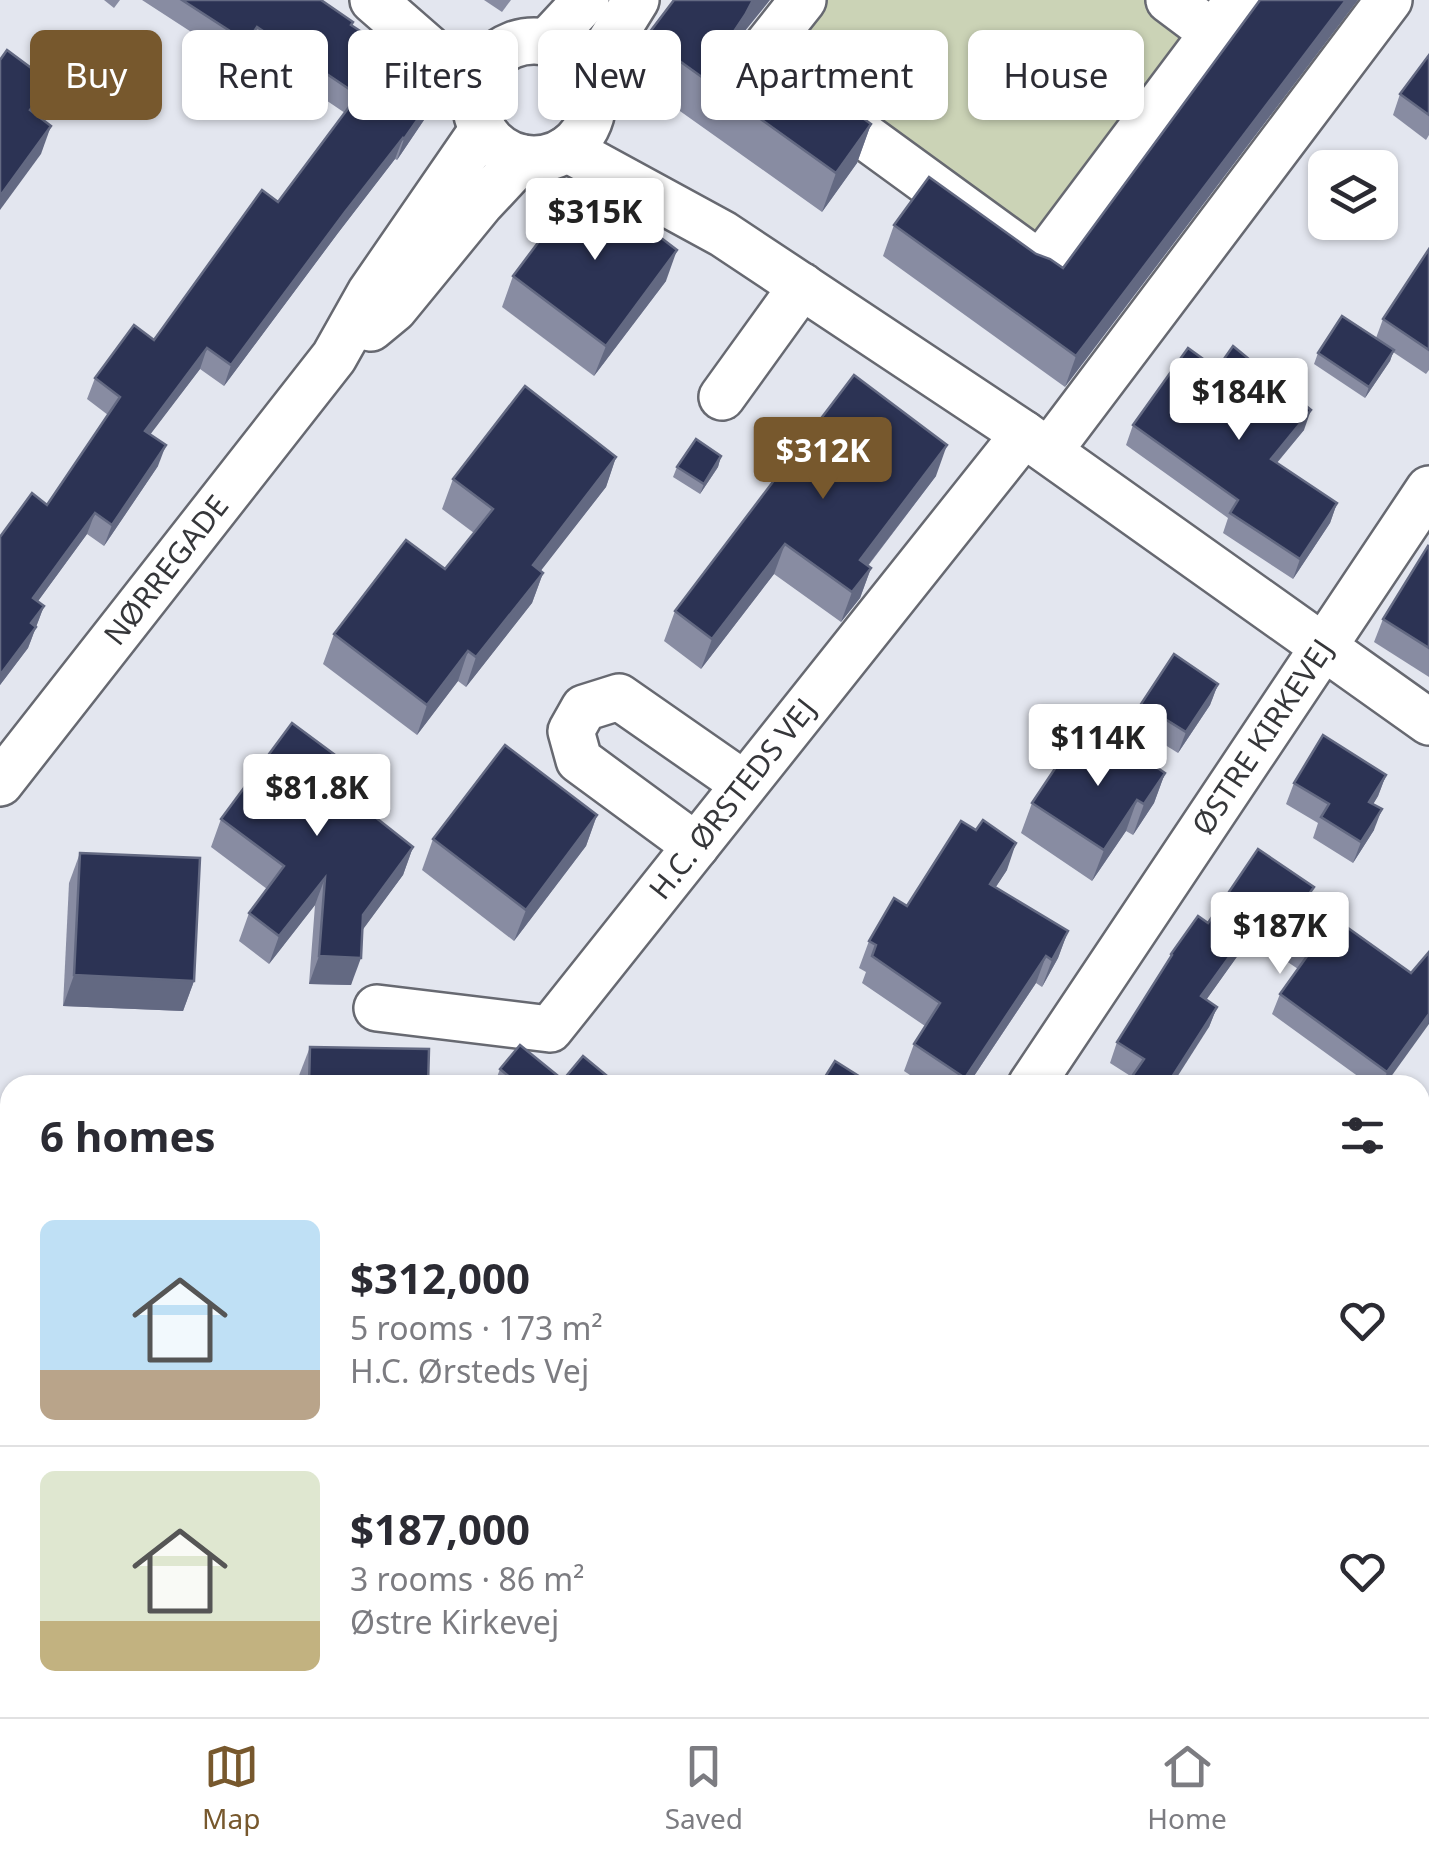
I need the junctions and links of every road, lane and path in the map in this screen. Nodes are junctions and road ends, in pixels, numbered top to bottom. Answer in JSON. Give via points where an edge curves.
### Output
{"nodes":[{"id":1,"x":373,"y":0,"type":"edge"},
{"id":2,"x":392,"y":0,"type":"edge"},
{"id":3,"x":586,"y":0,"type":"edge"},
{"id":4,"x":636,"y":0,"type":"edge"},
{"id":5,"x":802,"y":0,"type":"edge"},
{"id":6,"x":1169,"y":0,"type":"edge"},
{"id":7,"x":1389,"y":0,"type":"edge"},
{"id":8,"x":1226,"y":17,"type":"edge"},
{"id":9,"x":410,"y":30,"type":"edge"},
{"id":10,"x":423,"y":30,"type":"edge"},
{"id":11,"x":558,"y":30,"type":"edge"},
{"id":12,"x":617,"y":30,"type":"edge"},
{"id":13,"x":468,"y":120,"type":"edge"},
{"id":14,"x":490,"y":120,"type":"edge"},
{"id":15,"x":586,"y":120,"type":"edge"},
{"id":16,"x":578,"y":135,"type":"junction"},
{"id":17,"x":523,"y":158,"type":"junction"},
{"id":18,"x":802,"y":286,"type":"junction"},
{"id":19,"x":334,"y":357,"type":"junction"},
{"id":20,"x":722,"y":397,"type":"dead end"},
{"id":21,"x":1037,"y":442,"type":"junction"},
{"id":22,"x":1429,"y":489,"type":"edge"},
{"id":23,"x":1324,"y":647,"type":"junction"},
{"id":24,"x":1429,"y":722,"type":"edge"},
{"id":25,"x":0,"y":783,"type":"edge"},
{"id":26,"x":744,"y":784,"type":"junction"},
{"id":27,"x":696,"y":846,"type":"junction"},
{"id":28,"x":377,"y":1008,"type":"dead end"},
{"id":29,"x":1037,"y":1075,"type":"edge"}],
"edges":[{"from":1,"to":9,"type":"street"},
{"from":2,"to":10,"type":"street"},
{"from":3,"to":11,"type":"street"},
{"from":4,"to":12,"type":"street"},
{"from":5,"to":8,"type":"street","via":[[757,58],[1040,264]]},
{"from":6,"to":8,"type":"street"},
{"from":7,"to":21,"type":"street","name":"H.C. ØRSTEDS VEJ"},
{"from":13,"to":19,"type":"street","name":"NØRREGADE"},
{"from":14,"to":17,"type":"street","via":[[493,142]]},
{"from":15,"to":16,"type":"street"},
{"from":16,"to":17,"type":"street","via":[[553,156]]},
{"from":16,"to":18,"type":"street"},
{"from":17,"to":19,"type":"street","name":"NØRREGADE","via":[[394,310]]},
{"from":18,"to":20,"type":"street"},
{"from":18,"to":21,"type":"street"},
{"from":19,"to":25,"type":"street","name":"NØRREGADE"},
{"from":21,"to":23,"type":"street"},
{"from":21,"to":26,"type":"street","name":"H.C. ØRSTEDS VEJ"},
{"from":22,"to":23,"type":"street","name":"ØSTRE KIRKEVEJ"},
{"from":23,"to":24,"type":"street"},
{"from":23,"to":29,"type":"street","name":"ØSTRE KIRKEVEJ"},
{"from":26,"to":27,"type":"street","name":"H.C. ØRSTEDS VEJ"},
{"from":26,"to":27,"type":"street","via":[[619,697],[584,708],[571,730],[580,760]]},
{"from":27,"to":28,"type":"street","name":"H.C. ØRSTEDS VEJ","via":[[550,1029]]}]}
